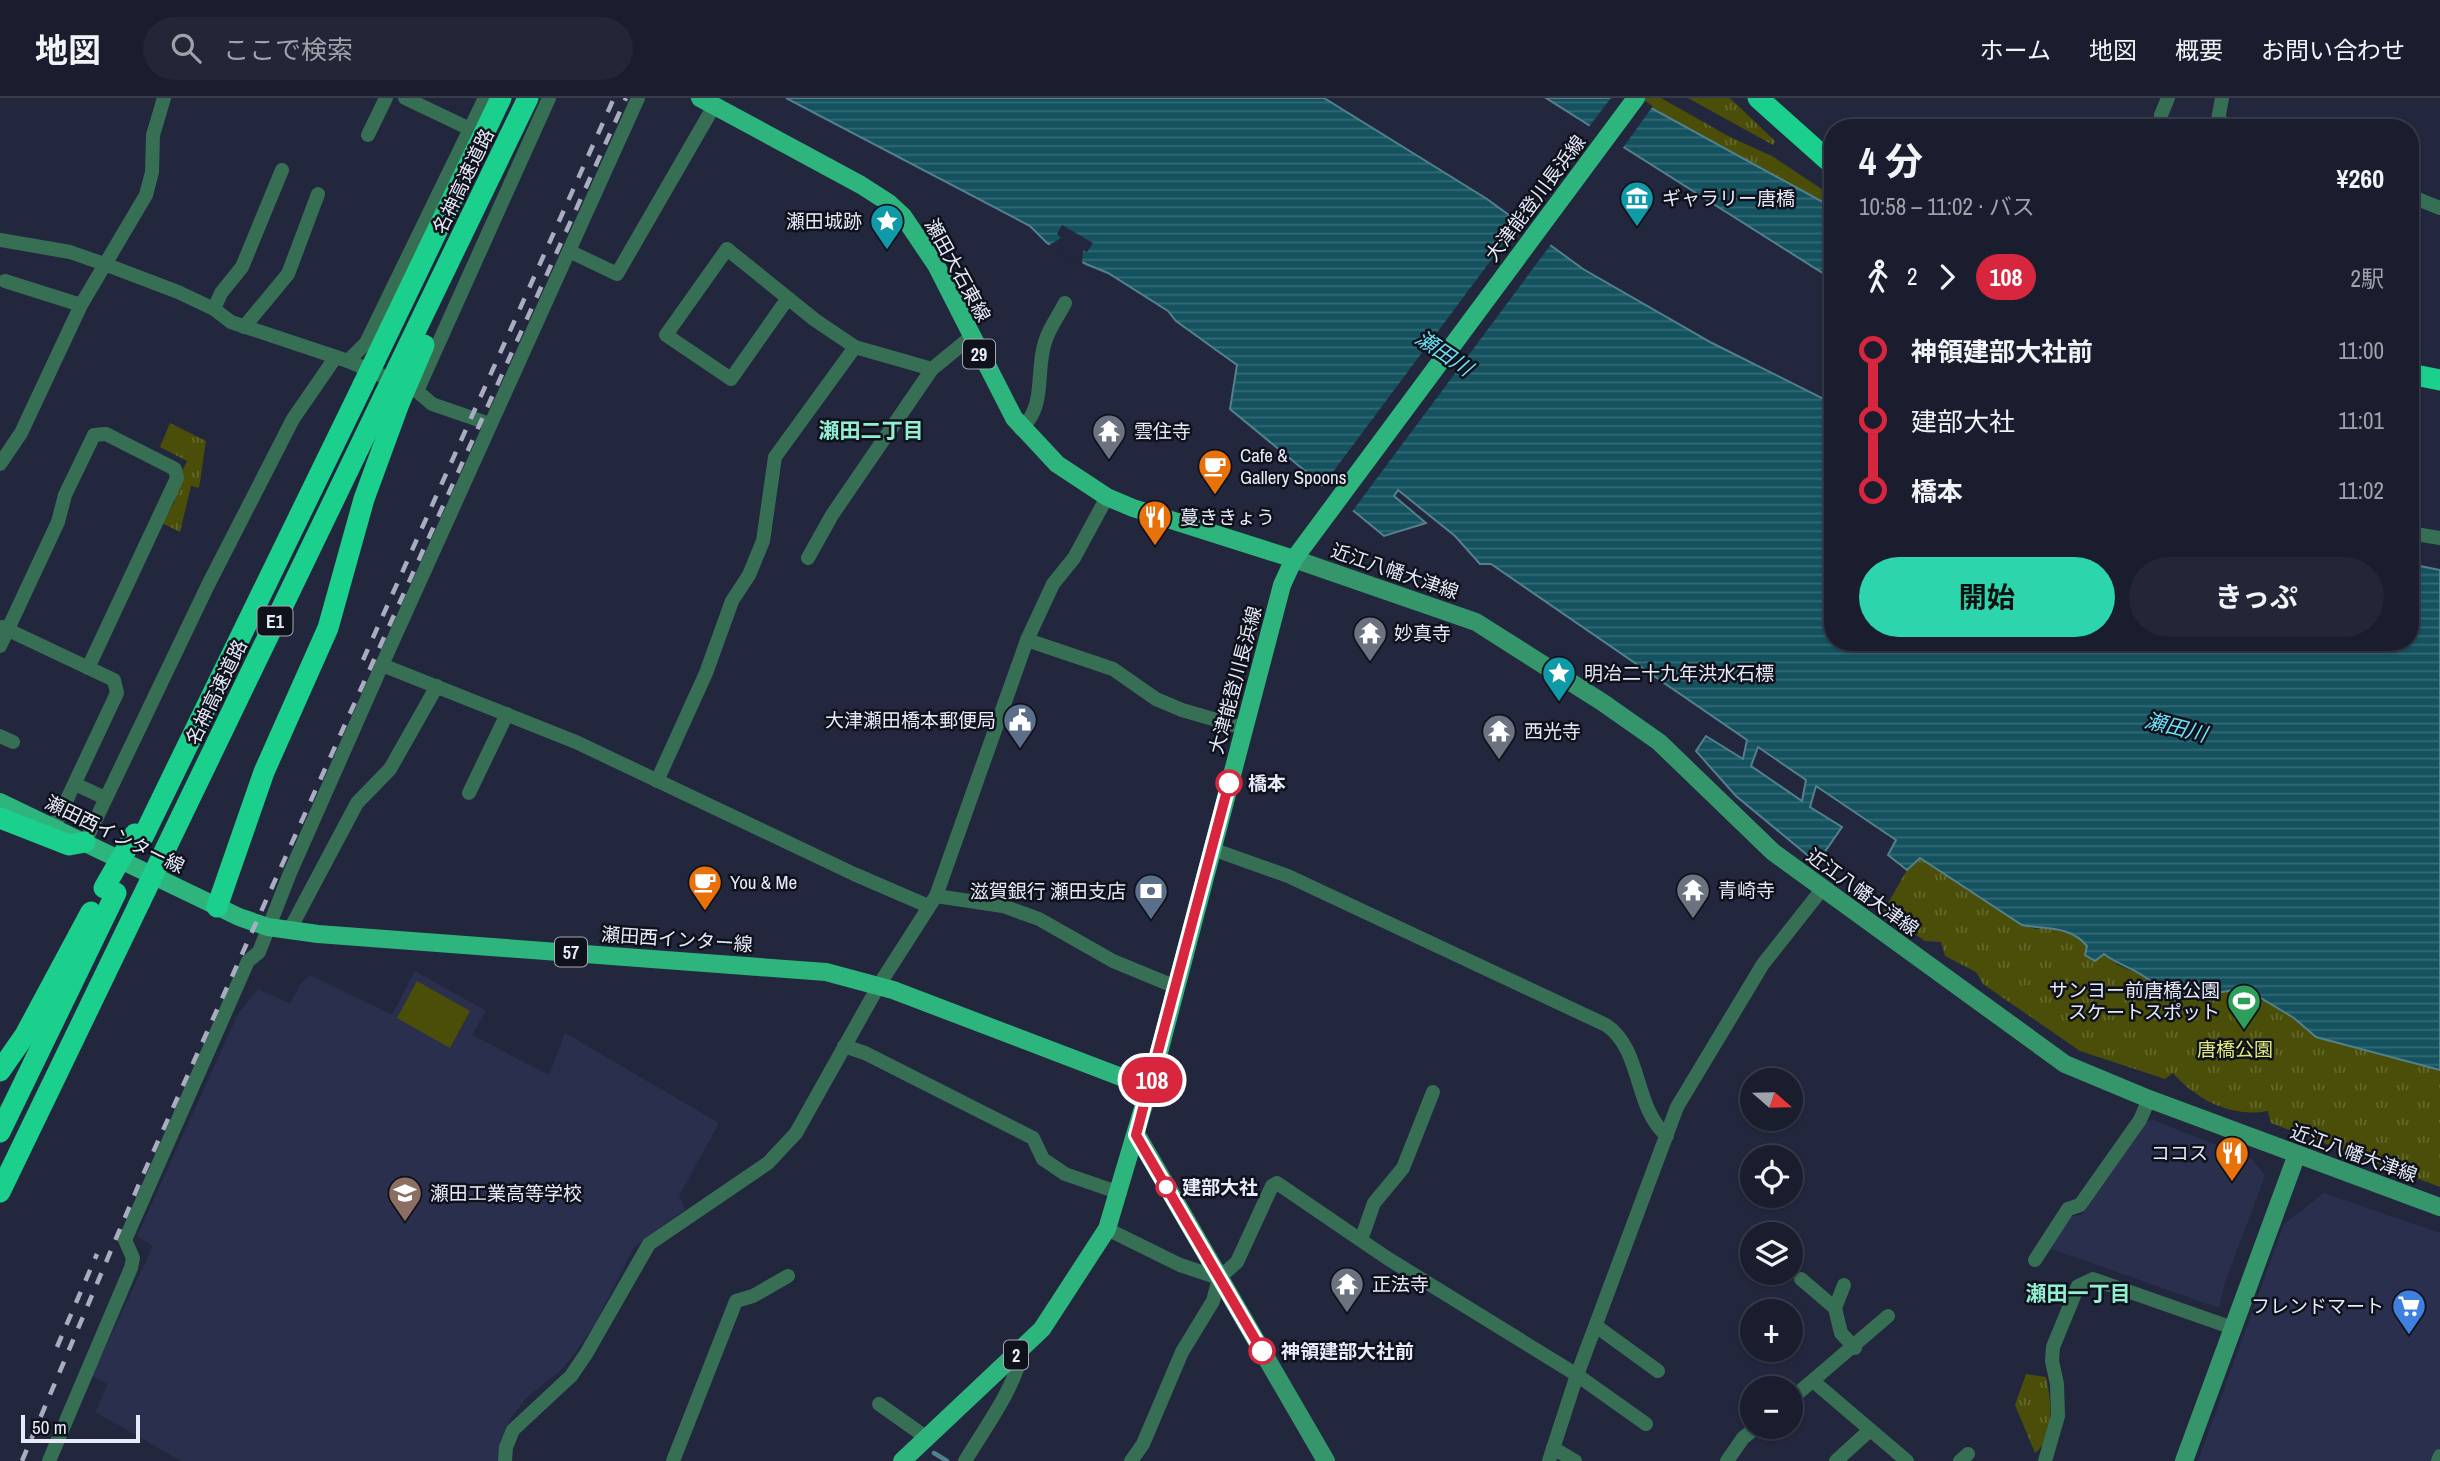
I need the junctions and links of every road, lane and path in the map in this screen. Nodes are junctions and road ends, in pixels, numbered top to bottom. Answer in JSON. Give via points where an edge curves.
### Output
{"nodes":[{"id":1,"x":164,"y":98,"type":"edge"},
{"id":2,"x":386,"y":98,"type":"edge"},
{"id":3,"x":405,"y":98,"type":"edge"},
{"id":4,"x":485,"y":98,"type":"edge"},
{"id":5,"x":501,"y":98,"type":"edge"},
{"id":6,"x":549,"y":98,"type":"edge"},
{"id":7,"x":638,"y":98,"type":"edge"},
{"id":8,"x":1636,"y":98,"type":"edge"},
{"id":9,"x":1758,"y":98,"type":"edge"},
{"id":10,"x":2168,"y":98,"type":"edge"},
{"id":11,"x":2222,"y":98,"type":"edge"},
{"id":12,"x":707,"y":102,"type":"edge"},
{"id":13,"x":524,"y":106,"type":"edge"},
{"id":14,"x":2161,"y":115,"type":"dead end"},
{"id":15,"x":2218,"y":119,"type":"edge"},
{"id":16,"x":470,"y":129,"type":"junction"},
{"id":17,"x":368,"y":135,"type":"dead end"},
{"id":18,"x":1824,"y":157,"type":"edge"},
{"id":19,"x":282,"y":170,"type":"dead end"},
{"id":20,"x":319,"y":200,"type":"dead end"},
{"id":21,"x":2419,"y":200,"type":"edge"},
{"id":22,"x":2440,"y":208,"type":"edge"},
{"id":23,"x":0,"y":240,"type":"edge"},
{"id":24,"x":569,"y":251,"type":"junction"},
{"id":25,"x":107,"y":265,"type":"junction"},
{"id":26,"x":5,"y":281,"type":"dead end"},
{"id":27,"x":788,"y":298,"type":"junction"},
{"id":28,"x":1065,"y":303,"type":"dead end"},
{"id":29,"x":81,"y":305,"type":"junction"},
{"id":30,"x":214,"y":309,"type":"junction"},
{"id":31,"x":244,"y":327,"type":"junction"},
{"id":32,"x":971,"y":337,"type":"junction"},
{"id":33,"x":855,"y":347,"type":"junction"},
{"id":34,"x":341,"y":359,"type":"junction"},
{"id":35,"x":932,"y":369,"type":"junction"},
{"id":36,"x":2419,"y":376,"type":"edge"},
{"id":37,"x":2440,"y":380,"type":"edge"},
{"id":38,"x":401,"y":396,"type":"junction"},
{"id":39,"x":490,"y":424,"type":"junction"},
{"id":40,"x":1021,"y":429,"type":"junction"},
{"id":41,"x":0,"y":464,"type":"edge"},
{"id":42,"x":1107,"y":496,"type":"junction"},
{"id":43,"x":2419,"y":534,"type":"edge"},
{"id":44,"x":2440,"y":538,"type":"edge"},
{"id":45,"x":808,"y":558,"type":"dead end"},
{"id":46,"x":1294,"y":559,"type":"junction"},
{"id":47,"x":4,"y":628,"type":"edge"},
{"id":48,"x":1027,"y":640,"type":"junction"},
{"id":49,"x":0,"y":646,"type":"edge"},
{"id":50,"x":382,"y":664,"type":"junction"},
{"id":51,"x":88,"y":668,"type":"junction"},
{"id":52,"x":437,"y":686,"type":"junction"},
{"id":53,"x":507,"y":714,"type":"junction"},
{"id":54,"x":1244,"y":728,"type":"junction"},
{"id":55,"x":657,"y":781,"type":"junction"},
{"id":56,"x":75,"y":784,"type":"junction"},
{"id":57,"x":469,"y":793,"type":"dead end"},
{"id":58,"x":104,"y":798,"type":"junction"},
{"id":59,"x":0,"y":802,"type":"edge"},
{"id":60,"x":0,"y":818,"type":"edge"},
{"id":61,"x":54,"y":827,"type":"junction"},
{"id":62,"x":85,"y":842,"type":"junction"},
{"id":63,"x":1212,"y":849,"type":"junction"},
{"id":64,"x":1823,"y":888,"type":"junction"},
{"id":65,"x":110,"y":890,"type":"junction"},
{"id":66,"x":932,"y":901,"type":"junction"},
{"id":67,"x":217,"y":907,"type":"junction"},
{"id":68,"x":268,"y":927,"type":"junction"},
{"id":69,"x":289,"y":931,"type":"junction"},
{"id":70,"x":879,"y":985,"type":"junction"},
{"id":71,"x":1176,"y":987,"type":"junction"},
{"id":72,"x":844,"y":1046,"type":"junction"},
{"id":73,"x":0,"y":1070,"type":"edge"},
{"id":74,"x":1150,"y":1088,"type":"junction"},
{"id":75,"x":1433,"y":1093,"type":"dead end"},
{"id":76,"x":2148,"y":1099,"type":"junction"},
{"id":77,"x":0,"y":1132,"type":"edge"},
{"id":78,"x":1136,"y":1135,"type":"junction"},
{"id":79,"x":1667,"y":1136,"type":"junction"},
{"id":80,"x":2297,"y":1154,"type":"junction"},
{"id":81,"x":0,"y":1192,"type":"edge"},
{"id":82,"x":1120,"y":1192,"type":"junction"},
{"id":83,"x":2440,"y":1207,"type":"edge"},
{"id":84,"x":1107,"y":1229,"type":"junction"},
{"id":85,"x":1361,"y":1240,"type":"junction"},
{"id":86,"x":2035,"y":1260,"type":"dead end"},
{"id":87,"x":788,"y":1276,"type":"dead end"},
{"id":88,"x":1219,"y":1278,"type":"junction"},
{"id":89,"x":1803,"y":1281,"type":"edge"},
{"id":90,"x":1844,"y":1285,"type":"dead end"},
{"id":91,"x":1835,"y":1308,"type":"junction"},
{"id":92,"x":1888,"y":1316,"type":"dead end"},
{"id":93,"x":1596,"y":1326,"type":"junction"},
{"id":94,"x":2233,"y":1328,"type":"junction"},
{"id":95,"x":1855,"y":1348,"type":"junction"},
{"id":96,"x":1023,"y":1349,"type":"junction"},
{"id":97,"x":1658,"y":1371,"type":"dead end"},
{"id":98,"x":1577,"y":1375,"type":"junction"},
{"id":99,"x":1813,"y":1381,"type":"junction"},
{"id":100,"x":1803,"y":1389,"type":"edge"},
{"id":101,"x":878,"y":1404,"type":"dead end"},
{"id":102,"x":1646,"y":1424,"type":"dead end"},
{"id":103,"x":1870,"y":1430,"type":"junction"},
{"id":104,"x":927,"y":1438,"type":"junction"},
{"id":105,"x":1742,"y":1439,"type":"edge"},
{"id":106,"x":1551,"y":1454,"type":"edge"},
{"id":107,"x":2440,"y":1456,"type":"edge"},
{"id":108,"x":49,"y":1461,"type":"edge"},
{"id":109,"x":505,"y":1461,"type":"edge"},
{"id":110,"x":673,"y":1461,"type":"edge"},
{"id":111,"x":902,"y":1461,"type":"edge"},
{"id":112,"x":965,"y":1461,"type":"edge"},
{"id":113,"x":1130,"y":1461,"type":"edge"},
{"id":114,"x":1326,"y":1461,"type":"edge"},
{"id":115,"x":1576,"y":1461,"type":"edge"},
{"id":116,"x":1727,"y":1461,"type":"edge"},
{"id":117,"x":1836,"y":1461,"type":"edge"},
{"id":118,"x":1907,"y":1461,"type":"edge"},
{"id":119,"x":2045,"y":1461,"type":"edge"},
{"id":120,"x":2183,"y":1461,"type":"edge"},
{"id":121,"x":2438,"y":1461,"type":"edge"}],
"edges":[{"from":1,"to":25,"type":"street","via":[[152,143],[151,181]]},
{"from":2,"to":17,"type":"street"},
{"from":3,"to":16,"type":"street"},
{"from":4,"to":16,"type":"street"},
{"from":5,"to":65,"type":"highway","name":"名神高速道路","number":"E1","bridge":true,"via":[[192,737]]},
{"from":6,"to":38,"type":"street"},
{"from":7,"to":24,"type":"street"},
{"from":8,"to":46,"type":"main road","name":"大津能登川長浜線","number":"2"},
{"from":9,"to":18,"type":"highway"},
{"from":10,"to":14,"type":"street"},
{"from":11,"to":15,"type":"street"},
{"from":12,"to":24,"type":"street","via":[[617,274]]},
{"from":12,"to":32,"type":"main road","name":"瀬田大石東線","number":"29","via":[[890,203],[921,239]]},
{"from":13,"to":38,"type":"highway","bridge":true},
{"from":16,"to":34,"type":"street","via":[[366,343]]},
{"from":19,"to":30,"type":"street","via":[[242,267]]},
{"from":20,"to":31,"type":"street","via":[[304,248],[279,288]]},
{"from":21,"to":22,"type":"street"},
{"from":23,"to":25,"type":"street","via":[[70,252]]},
{"from":24,"to":39,"type":"street"},
{"from":25,"to":29,"type":"street"},
{"from":25,"to":30,"type":"street"},
{"from":26,"to":29,"type":"street"},
{"from":27,"to":27,"type":"street","via":[[727,249],[666,335],[731,379]]},
{"from":27,"to":33,"type":"street"},
{"from":28,"to":40,"type":"street","via":[[1045,340],[1040,394]]},
{"from":29,"to":41,"type":"street","via":[[20,433]]},
{"from":30,"to":31,"type":"street"},
{"from":31,"to":34,"type":"street"},
{"from":32,"to":35,"type":"street"},
{"from":32,"to":40,"type":"main road","name":"瀬田大石東線","number":"29"},
{"from":33,"to":35,"type":"street"},
{"from":33,"to":55,"type":"street","via":[[775,457],[763,541],[732,601],[706,673]]},
{"from":34,"to":38,"type":"street"},
{"from":34,"to":58,"type":"street","via":[[293,419]]},
{"from":35,"to":45,"type":"street","via":[[832,515]]},
{"from":36,"to":37,"type":"highway"},
{"from":38,"to":39,"type":"street"},
{"from":38,"to":67,"type":"highway","via":[[364,499],[328,628],[264,772]]},
{"from":38,"to":81,"type":"highway","name":"名神高速道路","number":"E1","bridge":true,"via":[[166,848]]},
{"from":39,"to":50,"type":"street"},
{"from":40,"to":42,"type":"main road","name":"瀬田大石東線","number":"29","via":[[1057,464]]},
{"from":42,"to":46,"type":"main road","name":"瀬田大石東線","number":"29"},
{"from":42,"to":48,"type":"street","via":[[1074,558],[1053,584]]},
{"from":43,"to":44,"type":"street"},
{"from":46,"to":54,"type":"main road","name":"大津能登川長浜線","number":"2","via":[[1282,585]]},
{"from":46,"to":64,"type":"main road","name":"近江八幡大津線","via":[[1446,610],[1492,631],[1659,742],[1757,839]]},
{"from":47,"to":49,"type":"street"},
{"from":47,"to":51,"type":"street"},
{"from":47,"to":51,"type":"street","via":[[58,523],[65,495],[94,435],[106,434],[175,469],[177,478]]},
{"from":48,"to":54,"type":"street","via":[[1113,669],[1156,699],[1182,710]]},
{"from":48,"to":66,"type":"street"},
{"from":50,"to":52,"type":"street"},
{"from":50,"to":68,"type":"street"},
{"from":51,"to":56,"type":"street","via":[[114,680],[117,693]]},
{"from":52,"to":53,"type":"street"},
{"from":52,"to":69,"type":"street","via":[[390,769],[357,803]]},
{"from":53,"to":55,"type":"street"},
{"from":53,"to":57,"type":"street"},
{"from":54,"to":63,"type":"main road","name":"大津能登川長浜線","number":"2"},
{"from":55,"to":66,"type":"street","via":[[854,874]]},
{"from":56,"to":58,"type":"street"},
{"from":56,"to":61,"type":"street"},
{"from":58,"to":62,"type":"street"},
{"from":59,"to":61,"type":"main road","name":"瀬田西インター線","number":"57"},
{"from":60,"to":62,"type":"highway","via":[[69,845]]},
{"from":61,"to":62,"type":"main road","name":"瀬田西インター線","number":"57"},
{"from":62,"to":67,"type":"main road","name":"瀬田西インター線","number":"57"},
{"from":63,"to":71,"type":"main road","name":"大津能登川長浜線","number":"2"},
{"from":63,"to":79,"type":"street","via":[[1288,877],[1606,1025],[1627,1046],[1646,1101]]},
{"from":64,"to":76,"type":"main road","name":"近江八幡大津線","via":[[2057,1059]]},
{"from":64,"to":79,"type":"street","via":[[1749,985],[1677,1107]]},
{"from":65,"to":73,"type":"highway"},
{"from":65,"to":77,"type":"highway","name":"名神高速道路","number":"E1"},
{"from":66,"to":70,"type":"street"},
{"from":66,"to":71,"type":"street","via":[[1003,906],[1040,919],[1113,961]]},
{"from":67,"to":68,"type":"main road","name":"瀬田西インター線","number":"57"},
{"from":68,"to":69,"type":"main road","name":"瀬田西インター線","number":"57"},
{"from":68,"to":108,"type":"street","via":[[259,952],[248,961],[125,1240],[133,1258],[131,1268]]},
{"from":69,"to":70,"type":"main road","name":"瀬田西インター線","number":"57","via":[[794,969]]},
{"from":70,"to":72,"type":"street"},
{"from":70,"to":74,"type":"main road","name":"瀬田西インター線","number":"57"},
{"from":71,"to":74,"type":"main road","name":"大津能登川長浜線","number":"2"},
{"from":72,"to":82,"type":"street","via":[[1033,1138],[1043,1159],[1065,1174]]},
{"from":72,"to":109,"type":"street","via":[[780,1153],[649,1244],[570,1376],[513,1430]]},
{"from":74,"to":78,"type":"main road","name":"大津能登川長浜線","number":"2"},
{"from":75,"to":85,"type":"street","via":[[1403,1168],[1374,1203]]},
{"from":76,"to":80,"type":"main road","name":"近江八幡大津線"},
{"from":76,"to":86,"type":"street","via":[[2140,1121],[2080,1205],[2068,1209]]},
{"from":78,"to":82,"type":"main road","name":"大津能登川長浜線","number":"2"},
{"from":78,"to":88,"type":"main road"},
{"from":79,"to":93,"type":"street"},
{"from":80,"to":83,"type":"main road","name":"近江八幡大津線"},
{"from":80,"to":94,"type":"main road"},
{"from":82,"to":84,"type":"main road","name":"大津能登川長浜線","number":"2"},
{"from":84,"to":88,"type":"street","via":[[1180,1265]]},
{"from":84,"to":96,"type":"main road","name":"大津能登川長浜線","number":"2","via":[[1055,1312]]},
{"from":85,"to":88,"type":"street","via":[[1277,1183],[1237,1262]]},
{"from":85,"to":98,"type":"street"},
{"from":87,"to":110,"type":"street","via":[[736,1301]]},
{"from":88,"to":113,"type":"street","via":[[1213,1301],[1192,1332],[1143,1444]]},
{"from":88,"to":114,"type":"main road"},
{"from":89,"to":91,"type":"street"},
{"from":90,"to":91,"type":"street"},
{"from":91,"to":95,"type":"street","via":[[1841,1334]]},
{"from":92,"to":95,"type":"street"},
{"from":93,"to":97,"type":"street"},
{"from":93,"to":98,"type":"street"},
{"from":94,"to":119,"type":"street","via":[[2093,1279],[2078,1286],[2053,1347],[2058,1416]]},
{"from":94,"to":120,"type":"main road"},
{"from":95,"to":99,"type":"street"},
{"from":96,"to":104,"type":"main road","name":"大津能登川長浜線","number":"2"},
{"from":96,"to":112,"type":"street","via":[[1005,1395]]},
{"from":98,"to":102,"type":"street"},
{"from":98,"to":106,"type":"street"},
{"from":99,"to":100,"type":"street"},
{"from":99,"to":103,"type":"street"},
{"from":101,"to":104,"type":"street"},
{"from":103,"to":117,"type":"street"},
{"from":103,"to":118,"type":"street"},
{"from":104,"to":111,"type":"main road","name":"大津能登川長浜線","number":"2"},
{"from":105,"to":116,"type":"street"},
{"from":106,"to":115,"type":"street"},
{"from":107,"to":121,"type":"street"}]}
